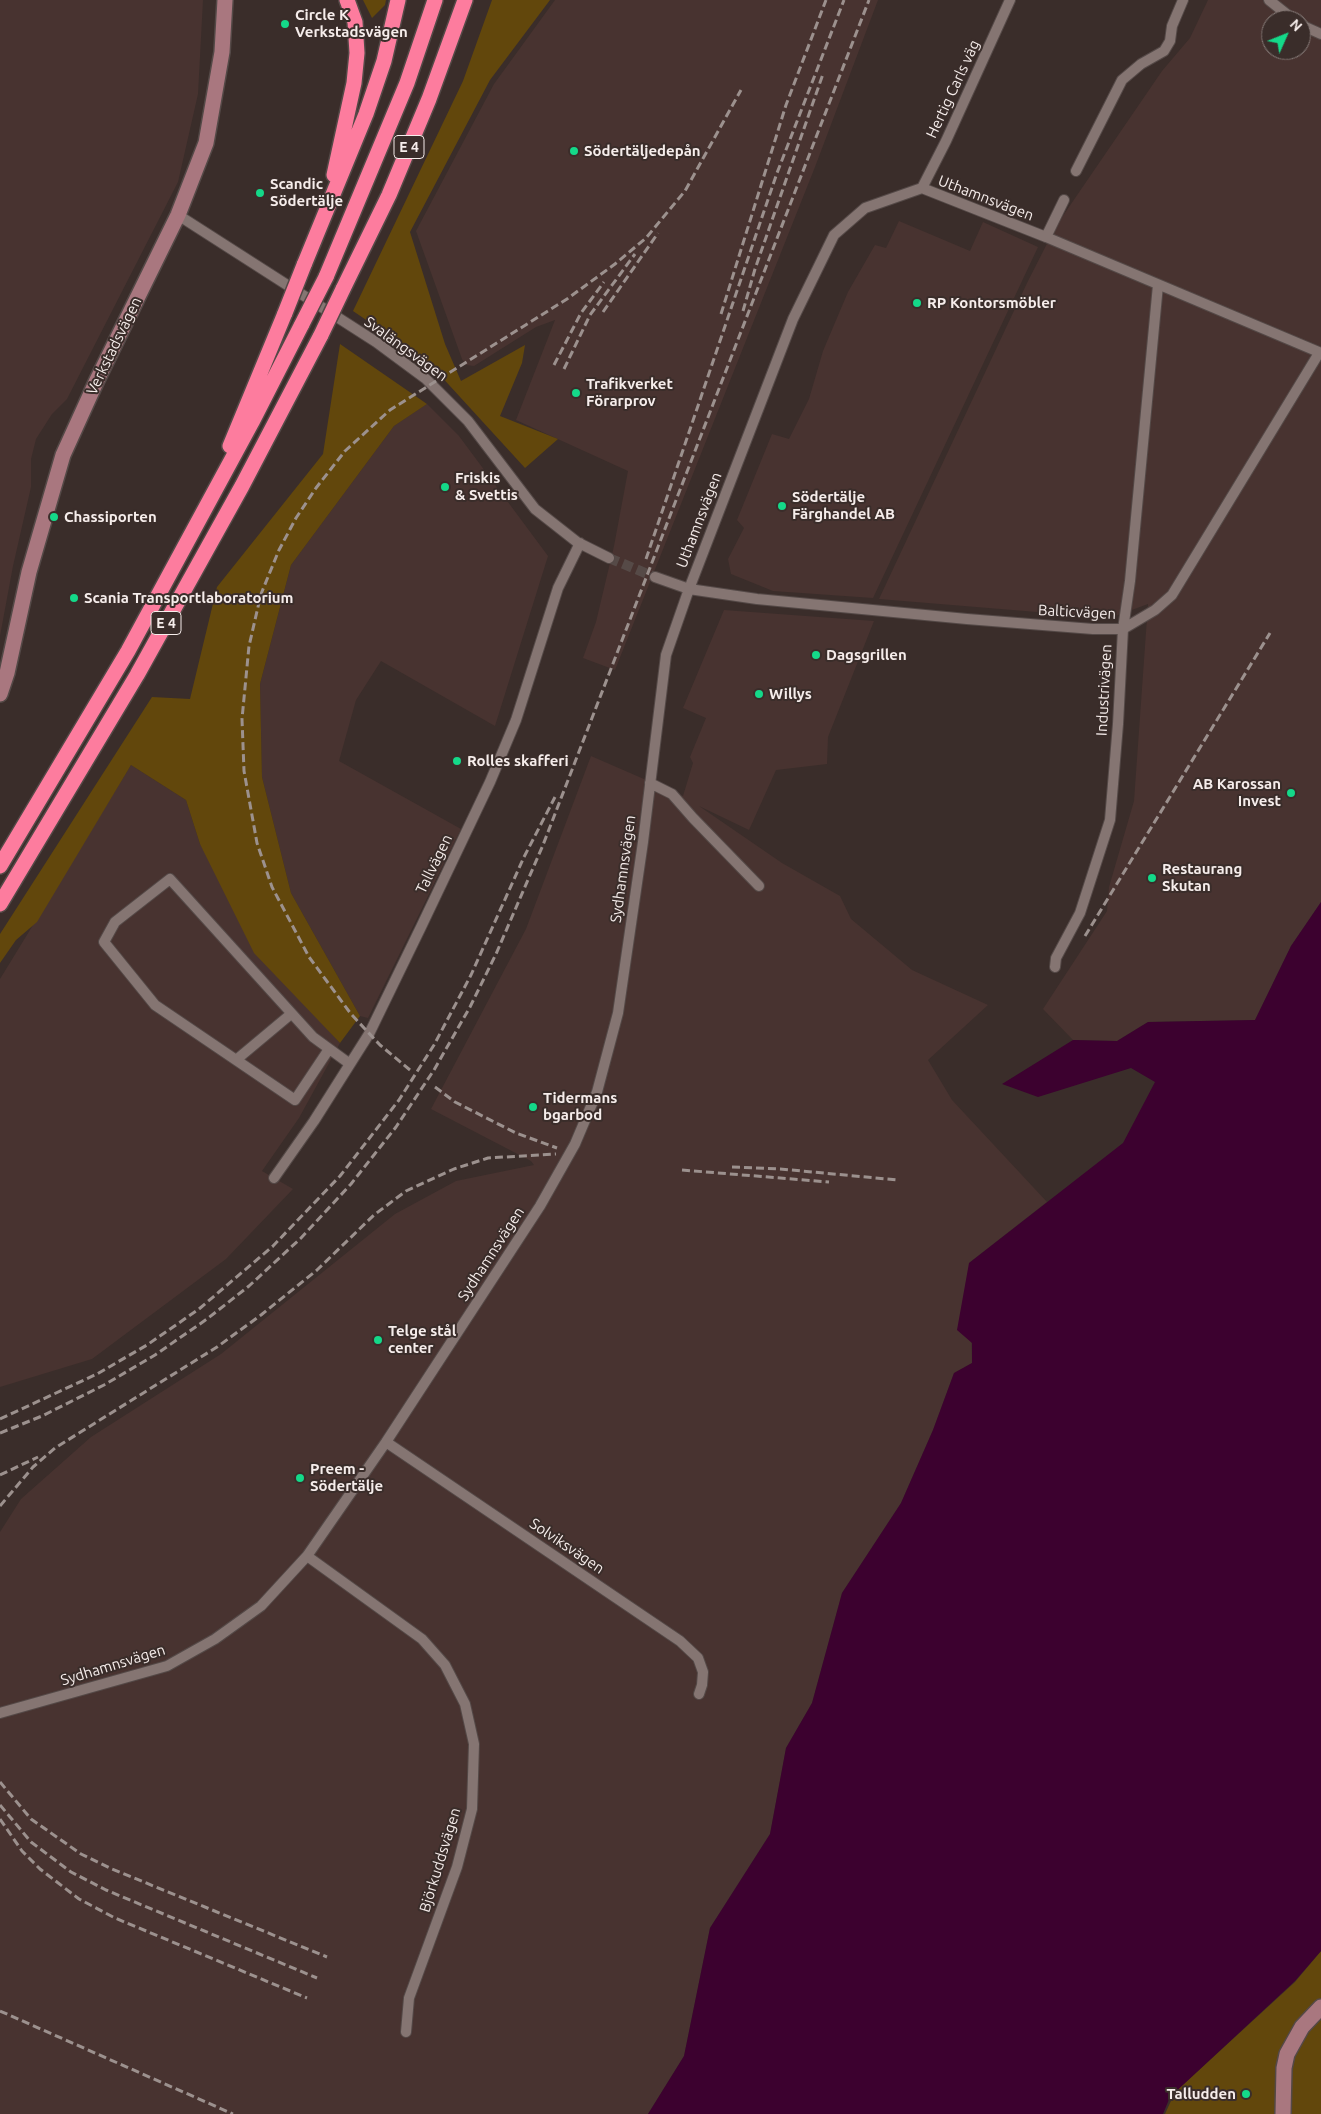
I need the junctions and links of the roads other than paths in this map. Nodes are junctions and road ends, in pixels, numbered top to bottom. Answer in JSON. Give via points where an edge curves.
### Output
{"nodes":[{"id":1,"x":225,"y":0,"type":"edge"},
{"id":2,"x":348,"y":0,"type":"edge"},
{"id":3,"x":398,"y":0,"type":"edge"},
{"id":4,"x":435,"y":0,"type":"edge"},
{"id":5,"x":465,"y":0,"type":"edge"},
{"id":6,"x":1010,"y":0,"type":"edge"},
{"id":7,"x":1183,"y":0,"type":"edge"},
{"id":8,"x":1269,"y":0,"type":"edge"},
{"id":9,"x":1282,"y":10,"type":"edge"},
{"id":10,"x":1076,"y":172,"type":"dead end"},
{"id":11,"x":922,"y":188,"type":"junction"},
{"id":12,"x":1064,"y":200,"type":"dead end"},
{"id":13,"x":178,"y":215,"type":"junction"},
{"id":14,"x":321,"y":223,"type":"junction"},
{"id":15,"x":1046,"y":237,"type":"junction"},
{"id":16,"x":1158,"y":285,"type":"junction"},
{"id":17,"x":1320,"y":353,"type":"edge"},
{"id":18,"x":208,"y":503,"type":"junction"},
{"id":19,"x":580,"y":543,"type":"junction"},
{"id":20,"x":609,"y":558,"type":"tunnel mouth"},
{"id":21,"x":655,"y":577,"type":"tunnel mouth"},
{"id":22,"x":689,"y":589,"type":"junction"},
{"id":23,"x":1123,"y":629,"type":"junction"},
{"id":24,"x":0,"y":694,"type":"edge"},
{"id":25,"x":650,"y":783,"type":"junction"},
{"id":26,"x":0,"y":866,"type":"edge"},
{"id":27,"x":760,"y":886,"type":"dead end"},
{"id":28,"x":0,"y":904,"type":"edge"},
{"id":29,"x":1055,"y":968,"type":"dead end"},
{"id":30,"x":291,"y":1014,"type":"junction"},
{"id":31,"x":329,"y":1049,"type":"junction"},
{"id":32,"x":236,"y":1060,"type":"junction"},
{"id":33,"x":350,"y":1064,"type":"junction"},
{"id":34,"x":274,"y":1178,"type":"dead end"},
{"id":35,"x":386,"y":1442,"type":"junction"},
{"id":36,"x":307,"y":1556,"type":"junction"},
{"id":37,"x":699,"y":1694,"type":"dead end"},
{"id":38,"x":0,"y":1713,"type":"edge"},
{"id":39,"x":1321,"y":2007,"type":"edge"},
{"id":40,"x":406,"y":2032,"type":"dead end"},
{"id":41,"x":1283,"y":2114,"type":"edge"}],
"edges":[{"from":1,"to":13,"type":"main road","name":"Verkstadsvägen","via":[[222,52],[206,143]]},
{"from":2,"to":14,"type":"highway","via":[[355,22],[357,53],[354,82]]},
{"from":3,"to":14,"type":"highway","via":[[372,96]]},
{"from":4,"to":18,"type":"highway","number":"E 4","bridge":true,"via":[[407,83],[326,277]]},
{"from":5,"to":28,"type":"highway","number":"E 4","bridge":true,"via":[[393,186],[321,335],[137,675]]},
{"from":6,"to":11,"type":"street","name":"Hertig Carls väg"},
{"from":7,"to":10,"type":"street","via":[[1172,26],[1170,42],[1164,51],[1122,80]]},
{"from":8,"to":9,"type":"street"},
{"from":11,"to":15,"type":"street","name":"Uthamnsvägen"},
{"from":11,"to":22,"type":"street","name":"Uthamnsvägen","via":[[865,208],[834,235],[793,319]]},
{"from":12,"to":15,"type":"street"},
{"from":13,"to":19,"type":"street","name":"Svalängsvägen","via":[[376,342],[426,379],[468,421],[535,509]]},
{"from":13,"to":24,"type":"main road","name":"Verkstadsvägen","via":[[63,455],[29,572],[8,673]]},
{"from":14,"to":18,"type":"highway","bridge":true},
{"from":15,"to":16,"type":"street","name":"Uthamnsvägen"},
{"from":16,"to":17,"type":"street","name":"Uthamnsvägen"},
{"from":16,"to":23,"type":"street","name":"Industrivägen"},
{"from":17,"to":23,"type":"street","name":"Balticvägen","via":[[1172,595],[1156,610]]},
{"from":18,"to":26,"type":"highway","number":"E 4","via":[[128,651]]},
{"from":19,"to":20,"type":"street","name":"Svalängsvägen"},
{"from":19,"to":33,"type":"street","name":"Tallvägen","via":[[558,588],[516,720],[490,782],[369,1034]]},
{"from":21,"to":22,"type":"street"},
{"from":22,"to":23,"type":"street","name":"Balticvägen","via":[[860,610]]},
{"from":22,"to":25,"type":"street","name":"Sydhamnsvägen","via":[[666,655]]},
{"from":23,"to":29,"type":"street","name":"Industrivägen","via":[[1110,820],[1084,905],[1056,958]]},
{"from":25,"to":27,"type":"street","via":[[672,794]]},
{"from":25,"to":35,"type":"street","name":"Sydhamnsvägen","via":[[618,1013],[597,1092],[575,1144],[540,1206]]},
{"from":30,"to":31,"type":"street","via":[[312,1037]]},
{"from":30,"to":32,"type":"street"},
{"from":30,"to":32,"type":"street","via":[[170,879],[115,922],[104,942],[155,1005]]},
{"from":31,"to":32,"type":"street","via":[[295,1100]]},
{"from":31,"to":33,"type":"street"},
{"from":33,"to":34,"type":"street","name":"Tallvägen"},
{"from":35,"to":36,"type":"street","name":"Sydhamnsvägen"},
{"from":35,"to":37,"type":"street","name":"Solviksvägen","via":[[680,1641],[698,1658],[703,1672]]},
{"from":36,"to":38,"type":"street","name":"Sydhamnsvägen","via":[[261,1606],[215,1639],[167,1666]]},
{"from":36,"to":40,"type":"street","name":"Björkuddsvägen","via":[[428,1646],[445,1665],[465,1704],[474,1744],[472,1809],[457,1867],[409,1998]]},
{"from":39,"to":41,"type":"main road","via":[[1302,2027],[1287,2054]]}]}
